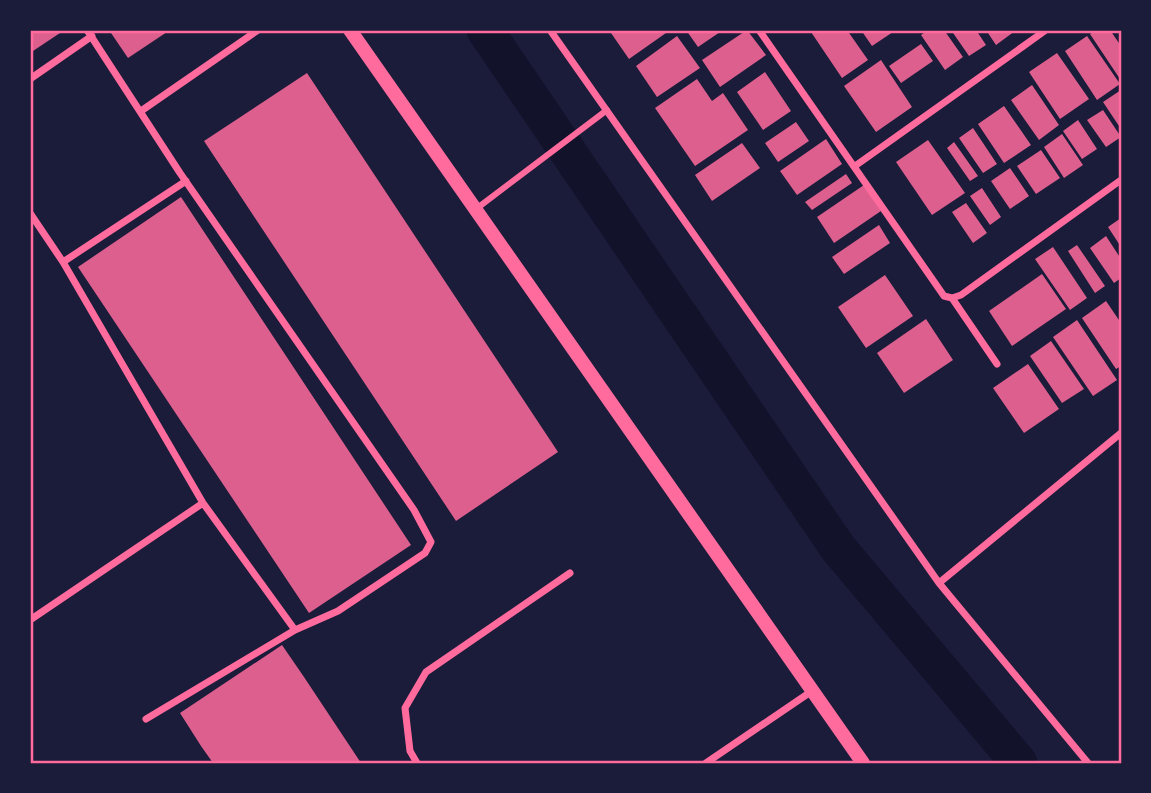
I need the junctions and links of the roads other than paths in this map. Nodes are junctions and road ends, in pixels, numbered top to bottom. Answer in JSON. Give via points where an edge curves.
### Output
{"nodes":[{"id":1,"x":258,"y":30,"type":"edge"},
{"id":2,"x":350,"y":30,"type":"edge"},
{"id":3,"x":550,"y":30,"type":"edge"},
{"id":4,"x":760,"y":30,"type":"edge"},
{"id":5,"x":1046,"y":30,"type":"edge"},
{"id":6,"x":89,"y":33,"type":"edge"},
{"id":7,"x":30,"y":79,"type":"edge"},
{"id":8,"x":607,"y":110,"type":"junction"},
{"id":9,"x":141,"y":111,"type":"junction"},
{"id":10,"x":855,"y":166,"type":"junction"},
{"id":11,"x":1121,"y":180,"type":"edge"},
{"id":12,"x":186,"y":181,"type":"junction"},
{"id":13,"x":476,"y":209,"type":"junction"},
{"id":14,"x":30,"y":213,"type":"edge"},
{"id":15,"x":63,"y":262,"type":"junction"},
{"id":16,"x":952,"y":298,"type":"junction"},
{"id":17,"x":997,"y":364,"type":"dead end"},
{"id":18,"x":1121,"y":433,"type":"edge"},
{"id":19,"x":203,"y":503,"type":"junction"},
{"id":20,"x":570,"y":573,"type":"dead end"},
{"id":21,"x":939,"y":583,"type":"junction"},
{"id":22,"x":30,"y":620,"type":"edge"},
{"id":23,"x":295,"y":630,"type":"junction"},
{"id":24,"x":812,"y":691,"type":"junction"},
{"id":25,"x":146,"y":719,"type":"dead end"},
{"id":26,"x":417,"y":763,"type":"edge"},
{"id":27,"x":706,"y":763,"type":"edge"},
{"id":28,"x":863,"y":763,"type":"edge"},
{"id":29,"x":1088,"y":763,"type":"edge"}],
"edges":[{"from":1,"to":9,"type":"street"},
{"from":2,"to":13,"type":"main road"},
{"from":3,"to":8,"type":"street"},
{"from":4,"to":10,"type":"street"},
{"from":5,"to":10,"type":"street"},
{"from":6,"to":7,"type":"street"},
{"from":6,"to":9,"type":"street"},
{"from":8,"to":13,"type":"street"},
{"from":8,"to":21,"type":"street"},
{"from":9,"to":12,"type":"street"},
{"from":10,"to":16,"type":"street","via":[[944,296]]},
{"from":11,"to":16,"type":"street"},
{"from":12,"to":15,"type":"street"},
{"from":12,"to":23,"type":"street","via":[[431,541],[425,553],[399,572],[338,611]]},
{"from":13,"to":24,"type":"main road"},
{"from":14,"to":15,"type":"street"},
{"from":15,"to":19,"type":"street"},
{"from":16,"to":17,"type":"street"},
{"from":18,"to":21,"type":"street"},
{"from":19,"to":22,"type":"street"},
{"from":19,"to":23,"type":"street"},
{"from":20,"to":26,"type":"street","via":[[426,672],[405,708],[410,751]]},
{"from":21,"to":29,"type":"street"},
{"from":23,"to":25,"type":"street"},
{"from":24,"to":27,"type":"street"},
{"from":24,"to":28,"type":"main road"}]}
